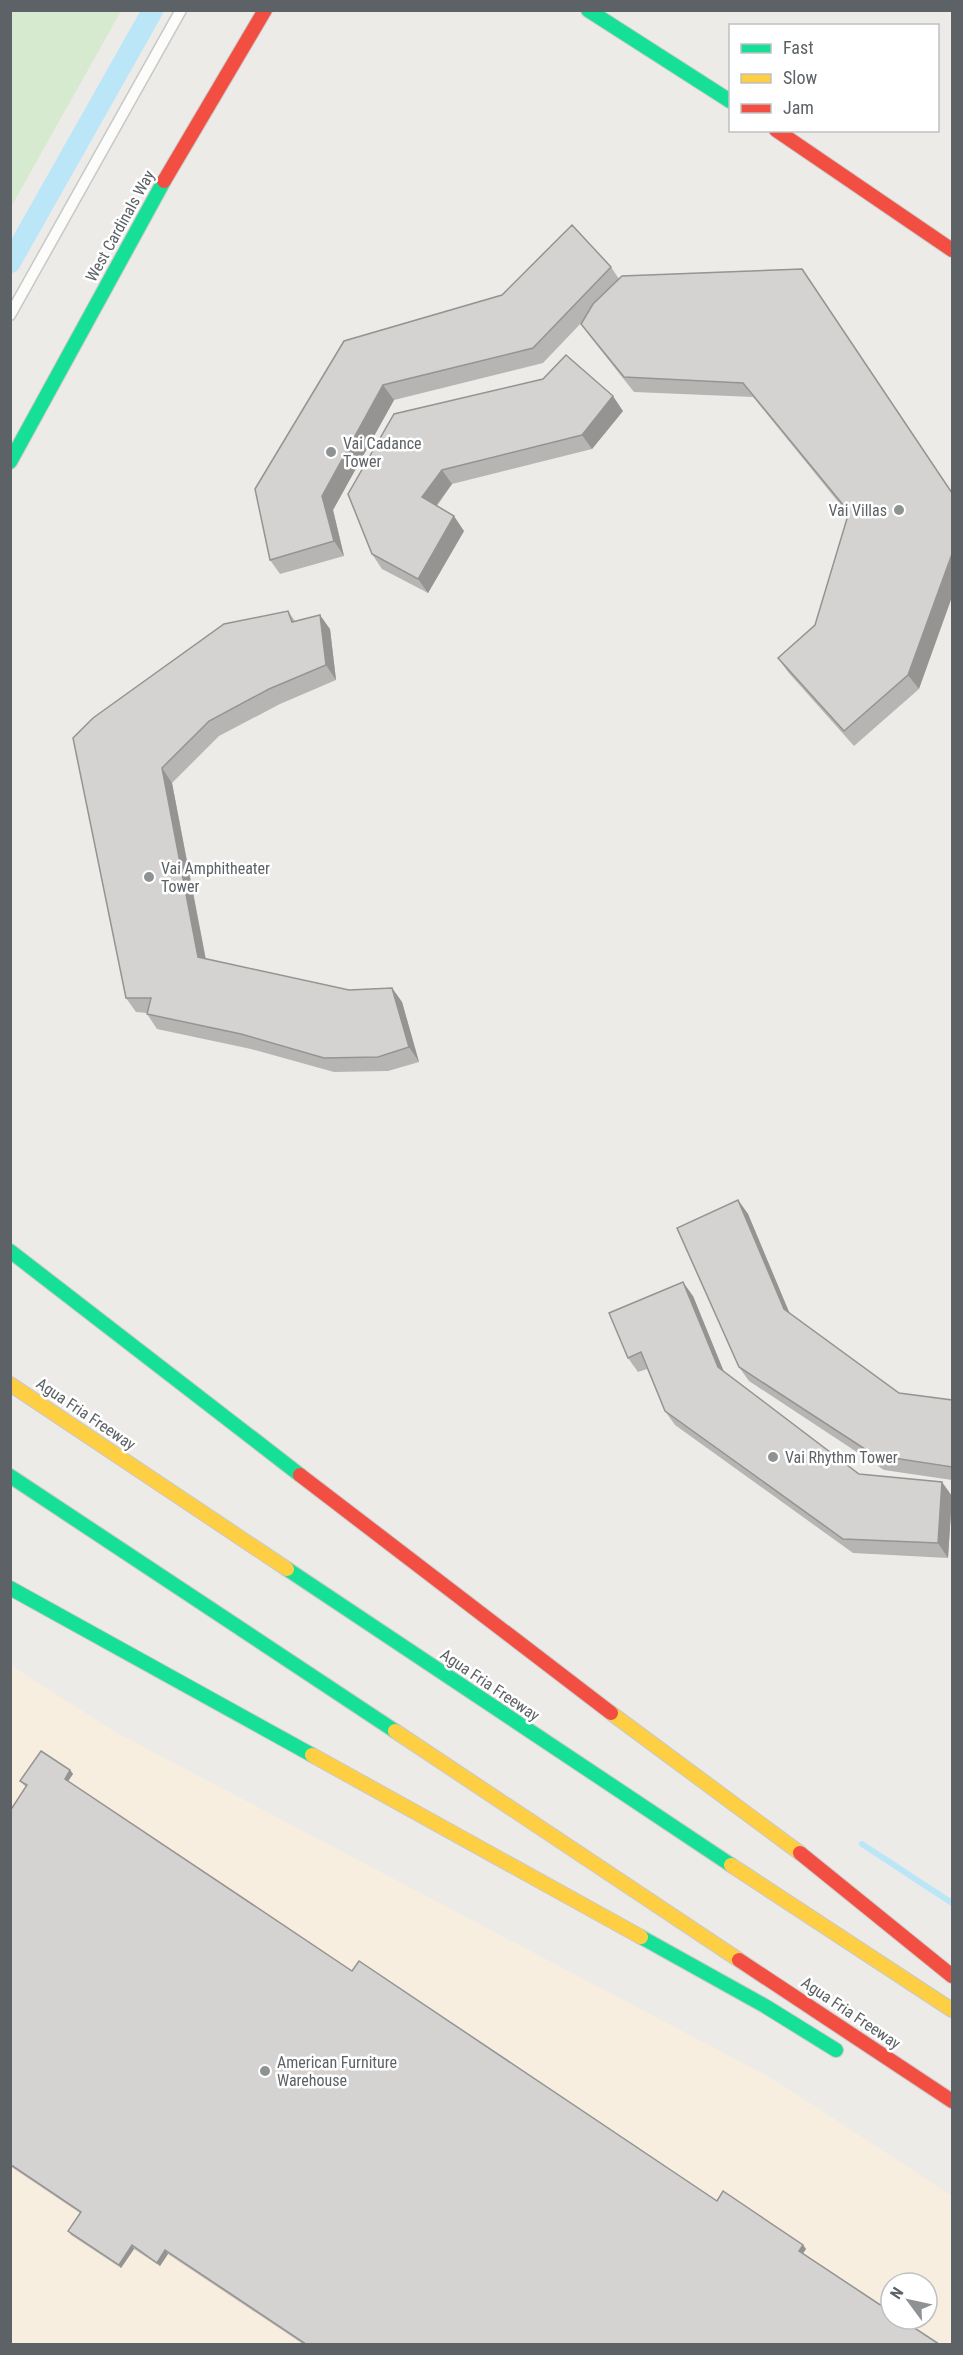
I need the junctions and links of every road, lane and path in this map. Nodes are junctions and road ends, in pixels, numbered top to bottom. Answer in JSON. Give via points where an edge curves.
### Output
{"nodes":[{"id":1,"x":181,"y":10,"type":"edge"},
{"id":2,"x":265,"y":10,"type":"edge"},
{"id":3,"x":588,"y":10,"type":"edge"},
{"id":4,"x":729,"y":100,"type":"edge"},
{"id":5,"x":779,"y":132,"type":"edge"},
{"id":6,"x":952,"y":250,"type":"edge"},
{"id":7,"x":10,"y":315,"type":"edge"},
{"id":8,"x":10,"y":462,"type":"edge"},
{"id":9,"x":10,"y":1251,"type":"edge"},
{"id":10,"x":10,"y":1384,"type":"edge"},
{"id":11,"x":10,"y":1476,"type":"edge"},
{"id":12,"x":10,"y":1588,"type":"edge"},
{"id":13,"x":952,"y":1976,"type":"edge"},
{"id":14,"x":952,"y":2010,"type":"edge"},
{"id":15,"x":851,"y":2060,"type":"dead end"},
{"id":16,"x":952,"y":2101,"type":"edge"}],
"edges":[{"from":1,"to":7,"type":"lane"},
{"from":2,"to":8,"type":"main road","name":"West Cardinals Way","via":[[176,158]]},
{"from":3,"to":4,"type":"main road"},
{"from":5,"to":6,"type":"main road"},
{"from":9,"to":13,"type":"main road","via":[[579,1690],[803,1856]]},
{"from":10,"to":14,"type":"main road","name":"Agua Fria Freeway"},
{"from":11,"to":16,"type":"main road","name":"Agua Fria Freeway"},
{"from":12,"to":15,"type":"main road","via":[[804,2028]]}]}
